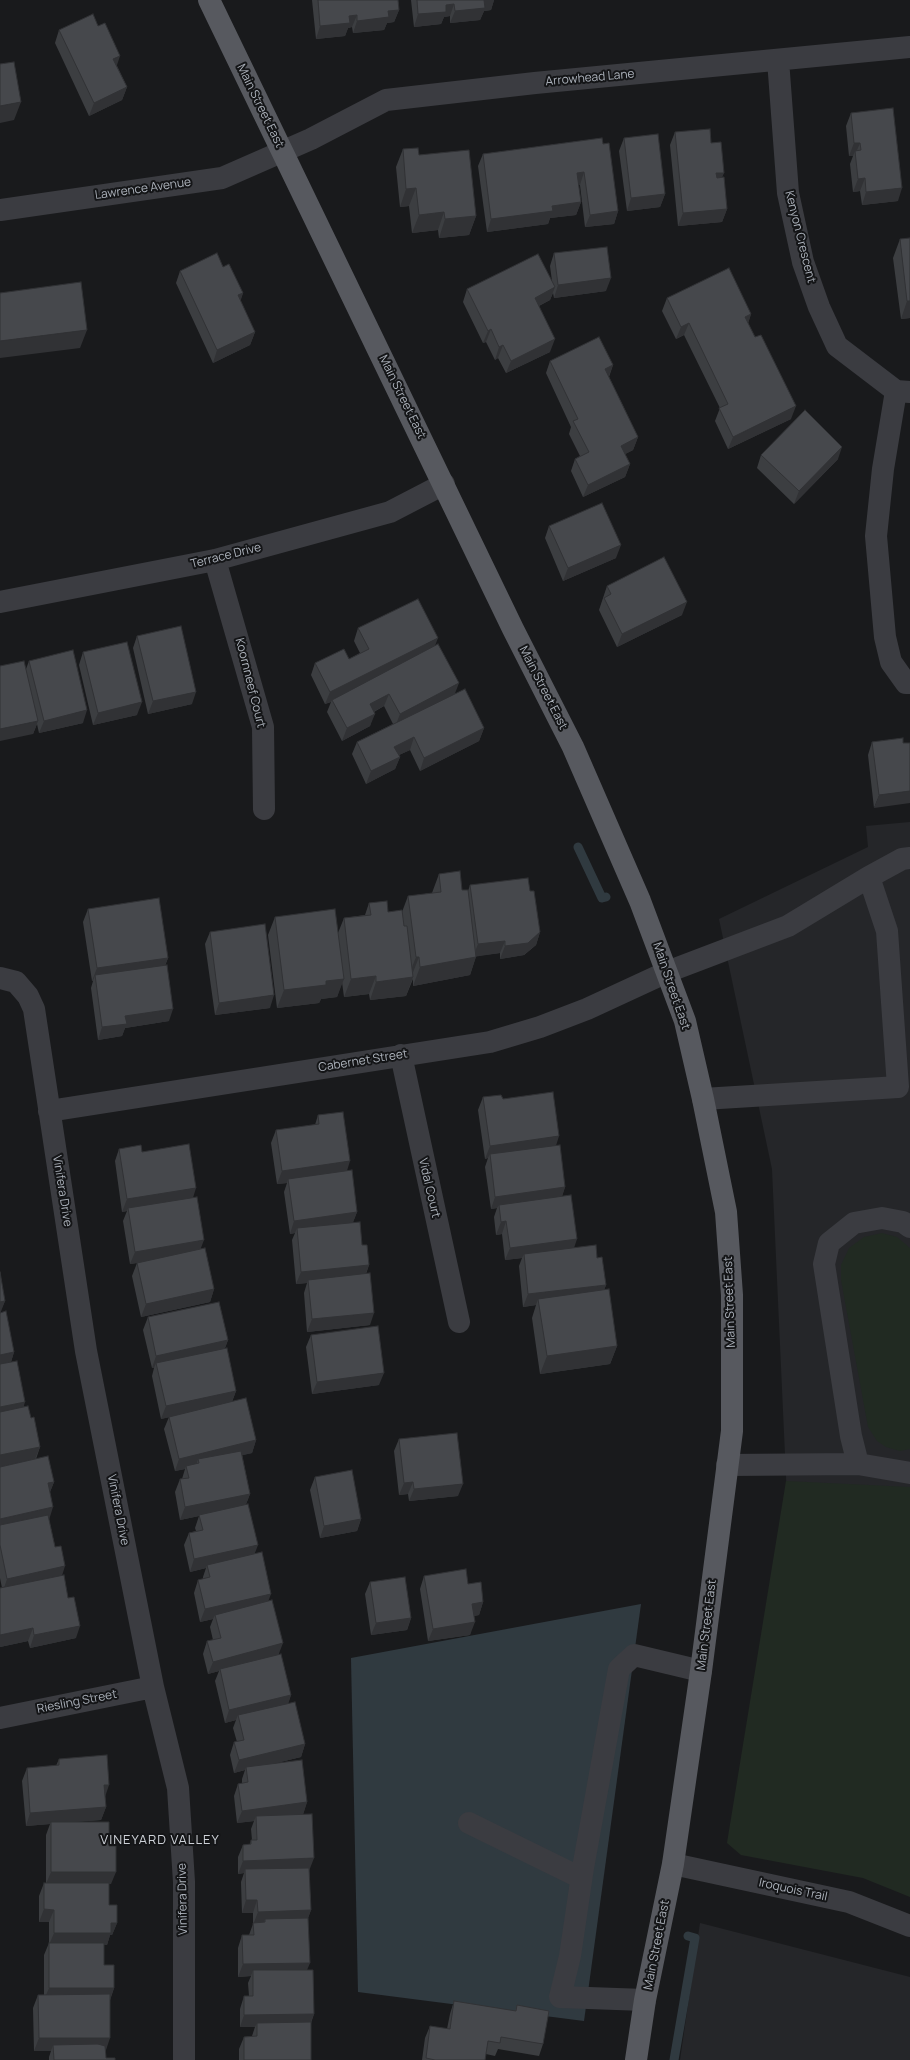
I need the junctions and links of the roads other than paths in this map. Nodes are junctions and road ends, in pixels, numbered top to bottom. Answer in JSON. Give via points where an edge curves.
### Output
{"nodes":[{"id":1,"x":209,"y":0,"type":"edge"},
{"id":2,"x":910,"y":47,"type":"edge"},
{"id":3,"x":778,"y":60,"type":"junction"},
{"id":4,"x":282,"y":152,"type":"junction"},
{"id":5,"x":0,"y":210,"type":"edge"},
{"id":6,"x":903,"y":391,"type":"edge"},
{"id":7,"x":444,"y":484,"type":"junction"},
{"id":8,"x":215,"y":560,"type":"junction"},
{"id":9,"x":0,"y":602,"type":"edge"},
{"id":10,"x":910,"y":683,"type":"edge"},
{"id":11,"x":264,"y":809,"type":"dead end"},
{"id":12,"x":910,"y":858,"type":"edge"},
{"id":13,"x":869,"y":877,"type":"junction"},
{"id":14,"x":667,"y":972,"type":"junction"},
{"id":15,"x":0,"y":978,"type":"edge"},
{"id":16,"x":401,"y":1055,"type":"junction"},
{"id":17,"x":904,"y":1088,"type":"edge"},
{"id":18,"x":703,"y":1099,"type":"junction"},
{"id":19,"x":49,"y":1111,"type":"junction"},
{"id":20,"x":910,"y":1228,"type":"edge"},
{"id":21,"x":459,"y":1322,"type":"dead end"},
{"id":22,"x":858,"y":1464,"type":"junction"},
{"id":23,"x":727,"y":1465,"type":"junction"},
{"id":24,"x":910,"y":1473,"type":"edge"},
{"id":25,"x":701,"y":1671,"type":"junction"},
{"id":26,"x":153,"y":1687,"type":"junction"},
{"id":27,"x":0,"y":1718,"type":"edge"},
{"id":28,"x":470,"y":1823,"type":"dead end"},
{"id":29,"x":673,"y":1864,"type":"junction"},
{"id":30,"x":581,"y":1878,"type":"junction"},
{"id":31,"x":910,"y":1926,"type":"edge"},
{"id":32,"x":646,"y":2000,"type":"junction"},
{"id":33,"x":184,"y":2060,"type":"edge"},
{"id":34,"x":636,"y":2060,"type":"edge"}],
"edges":[{"from":1,"to":4,"type":"main road","name":"Main Street East"},
{"from":2,"to":3,"type":"street","name":"Arrowhead Lane"},
{"from":3,"to":4,"type":"street","name":"Arrowhead Lane","via":[[386,100]]},
{"from":3,"to":6,"type":"street","name":"Kenyon Crescent","via":[[788,193],[803,262],[819,307],[837,346]]},
{"from":4,"to":5,"type":"street","name":"Lawrence Avenue","via":[[222,178]]},
{"from":4,"to":7,"type":"main road","name":"Main Street East"},
{"from":6,"to":10,"type":"street","via":[[883,469],[876,536],[885,637],[891,662],[906,683]]},
{"from":7,"to":8,"type":"street","name":"Terrace Drive","via":[[390,512]]},
{"from":7,"to":14,"type":"main road","name":"Main Street East","via":[[513,629],[574,747],[640,901]]},
{"from":8,"to":9,"type":"street","name":"Terrace Drive"},
{"from":8,"to":11,"type":"street","name":"Koornneef Court","via":[[263,727]]},
{"from":12,"to":13,"type":"street","name":"Cabernet Street","via":[[902,859]]},
{"from":13,"to":14,"type":"street","name":"Cabernet Street","via":[[788,926]]},
{"from":13,"to":17,"type":"street","via":[[887,931]]},
{"from":14,"to":16,"type":"street","name":"Cabernet Street","via":[[587,1009],[540,1027],[490,1042]]},
{"from":14,"to":18,"type":"main road","name":"Main Street East","via":[[685,1020]]},
{"from":15,"to":19,"type":"street","name":"Vinifera Drive","via":[[16,982],[28,996],[34,1009]]},
{"from":16,"to":19,"type":"street","name":"Cabernet Street"},
{"from":16,"to":21,"type":"street","name":"Vidal Court"},
{"from":17,"to":18,"type":"street"},
{"from":18,"to":23,"type":"main road","name":"Main Street East","via":[[726,1212],[732,1295],[732,1431]]},
{"from":19,"to":26,"type":"street","name":"Vinifera Drive","via":[[86,1351]]},
{"from":20,"to":22,"type":"street","via":[[903,1222],[882,1218],[854,1223],[829,1243],[824,1264],[850,1436]]},
{"from":22,"to":23,"type":"street"},
{"from":22,"to":24,"type":"street"},
{"from":23,"to":25,"type":"main road","name":"Main Street East"},
{"from":25,"to":29,"type":"main road","name":"Main Street East"},
{"from":25,"to":30,"type":"street","via":[[634,1655],[620,1669]]},
{"from":26,"to":27,"type":"street","name":"Riesling Street"},
{"from":26,"to":33,"type":"street","name":"Vinifera Drive","via":[[178,1788],[184,1882]]},
{"from":28,"to":30,"type":"street"},
{"from":29,"to":31,"type":"street","name":"Iroquois Trail","via":[[849,1902]]},
{"from":29,"to":32,"type":"main road","name":"Main Street East"},
{"from":30,"to":32,"type":"street","via":[[570,1956],[560,1997]]},
{"from":32,"to":34,"type":"main road","name":"Main Street East"}]}
